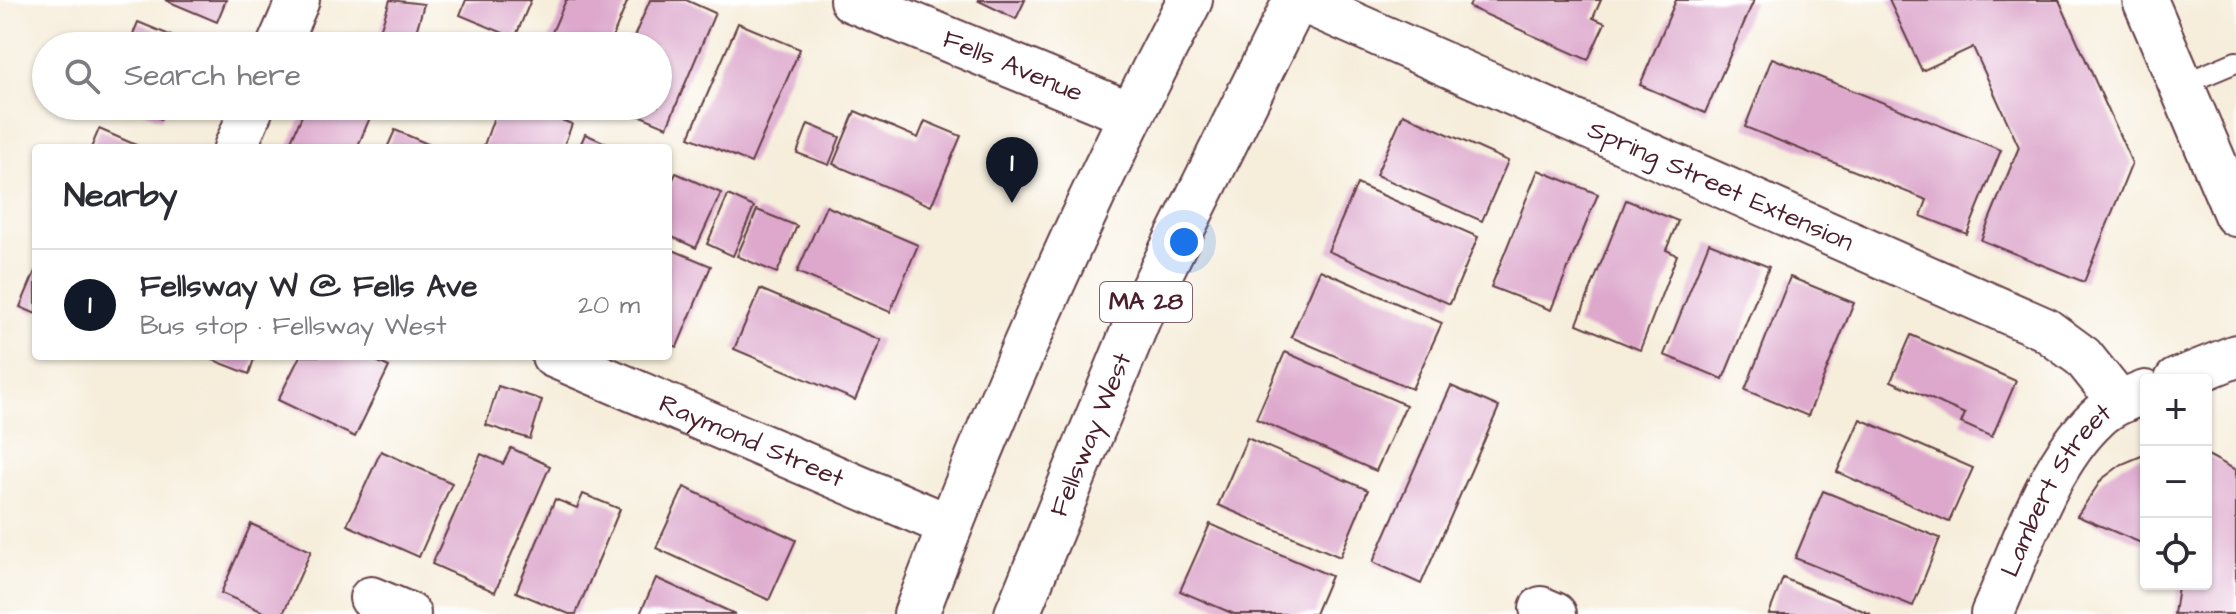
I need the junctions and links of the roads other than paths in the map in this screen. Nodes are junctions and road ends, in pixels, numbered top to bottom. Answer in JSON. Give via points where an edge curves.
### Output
{"nodes":[{"id":1,"x":298,"y":0,"type":"edge"},
{"id":2,"x":852,"y":0,"type":"edge"},
{"id":3,"x":1190,"y":0,"type":"edge"},
{"id":4,"x":1298,"y":0,"type":"edge"},
{"id":5,"x":2145,"y":0,"type":"edge"},
{"id":6,"x":284,"y":32,"type":"edge"},
{"id":7,"x":2236,"y":62,"type":"edge"},
{"id":8,"x":2181,"y":85,"type":"junction"},
{"id":9,"x":1130,"y":114,"type":"junction"},
{"id":10,"x":247,"y":120,"type":"edge"},
{"id":11,"x":237,"y":144,"type":"edge"},
{"id":12,"x":2236,"y":214,"type":"edge"},
{"id":13,"x":2236,"y":356,"type":"edge"},
{"id":14,"x":562,"y":360,"type":"edge"},
{"id":15,"x":2191,"y":374,"type":"edge"},
{"id":16,"x":2133,"y":397,"type":"edge"},
{"id":17,"x":950,"y":526,"type":"junction"},
{"id":18,"x":371,"y":598,"type":"dead end"},
{"id":19,"x":409,"y":614,"type":"edge"},
{"id":20,"x":916,"y":614,"type":"edge"},
{"id":21,"x":1017,"y":614,"type":"edge"},
{"id":22,"x":1992,"y":614,"type":"edge"}],
"edges":[{"from":1,"to":6,"type":"street"},
{"from":2,"to":9,"type":"main road","name":"Fells Avenue"},
{"from":3,"to":9,"type":"main road"},
{"from":4,"to":16,"type":"street","name":"Spring Street Extension","via":[[2045,329]]},
{"from":4,"to":21,"type":"main road","name":"Fellsway West","number":"MA 28","via":[[1141,312]]},
{"from":5,"to":8,"type":"main road"},
{"from":7,"to":8,"type":"lane"},
{"from":8,"to":12,"type":"main road"},
{"from":9,"to":17,"type":"main road","via":[[1040,307]]},
{"from":10,"to":11,"type":"street"},
{"from":13,"to":15,"type":"street"},
{"from":14,"to":17,"type":"street","name":"Raymond Street"},
{"from":16,"to":22,"type":"street","name":"Lambert Street","via":[[2098,417],[2064,461]]},
{"from":17,"to":20,"type":"main road"},
{"from":18,"to":19,"type":"street"}]}
